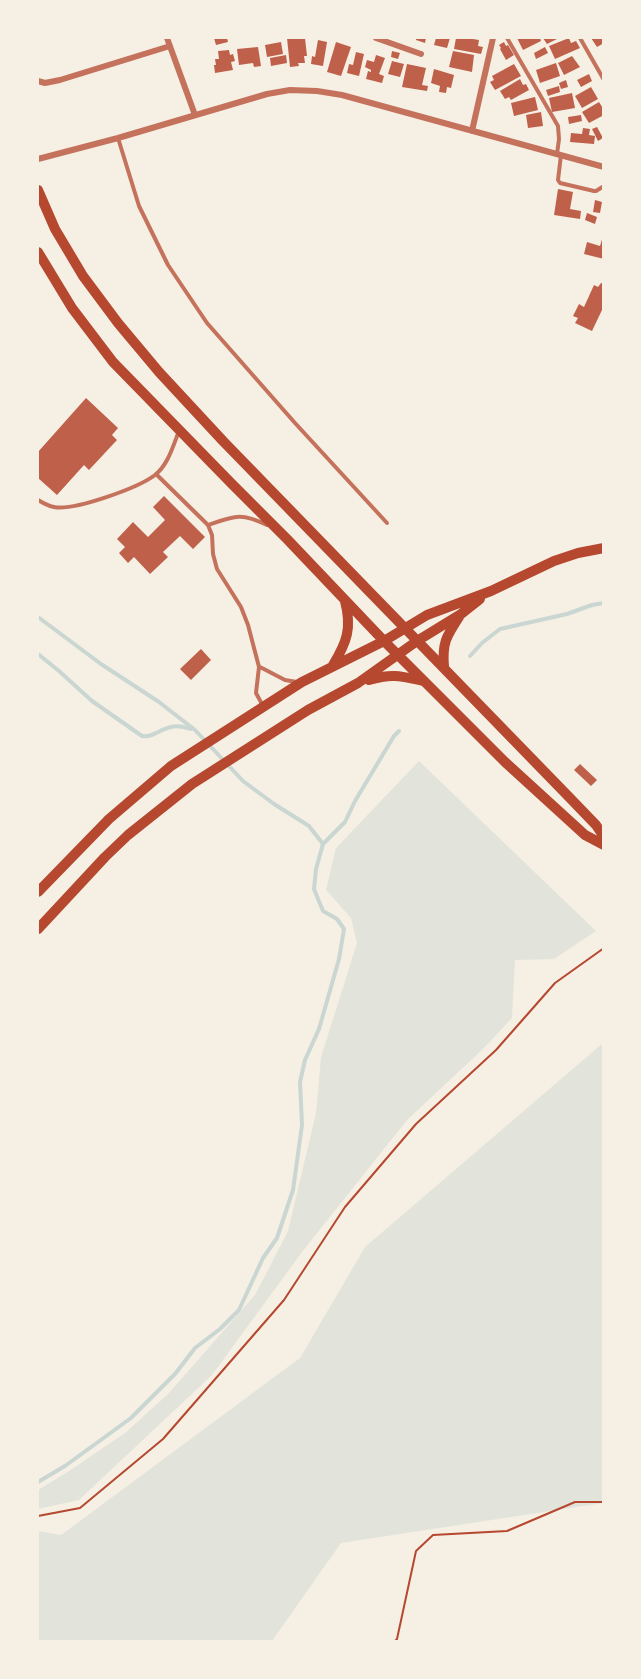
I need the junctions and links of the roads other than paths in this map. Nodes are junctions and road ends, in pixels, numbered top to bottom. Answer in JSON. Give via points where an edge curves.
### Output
{"nodes":[{"id":1,"x":167,"y":38,"type":"edge"},
{"id":2,"x":376,"y":38,"type":"edge"},
{"id":3,"x":493,"y":38,"type":"edge"},
{"id":4,"x":507,"y":38,"type":"edge"},
{"id":5,"x":580,"y":38,"type":"edge"},
{"id":6,"x":170,"y":46,"type":"junction"},
{"id":7,"x":421,"y":54,"type":"dead end"},
{"id":8,"x":603,"y":80,"type":"edge"},
{"id":9,"x":38,"y":81,"type":"edge"},
{"id":10,"x":195,"y":115,"type":"junction"},
{"id":11,"x":472,"y":131,"type":"junction"},
{"id":12,"x":118,"y":138,"type":"junction"},
{"id":13,"x":559,"y":155,"type":"junction"},
{"id":14,"x":38,"y":159,"type":"edge"},
{"id":15,"x":603,"y":167,"type":"edge"},
{"id":16,"x":603,"y":186,"type":"edge"},
{"id":17,"x":38,"y":190,"type":"edge"},
{"id":18,"x":38,"y":252,"type":"edge"},
{"id":19,"x":180,"y":429,"type":"junction"},
{"id":20,"x":156,"y":474,"type":"junction"},
{"id":21,"x":38,"y":500,"type":"edge"},
{"id":22,"x":387,"y":523,"type":"dead end"},
{"id":23,"x":208,"y":525,"type":"junction"},
{"id":24,"x":287,"y":539,"type":"junction"},
{"id":25,"x":603,"y":548,"type":"edge"},
{"id":26,"x":491,"y":591,"type":"junction"},
{"id":27,"x":344,"y":598,"type":"junction"},
{"id":28,"x":461,"y":614,"type":"junction"},
{"id":29,"x":405,"y":628,"type":"junction"},
{"id":30,"x":384,"y":641,"type":"junction"},
{"id":31,"x":417,"y":641,"type":"junction"},
{"id":32,"x":399,"y":655,"type":"junction"},
{"id":33,"x":332,"y":666,"type":"junction"},
{"id":34,"x":259,"y":667,"type":"junction"},
{"id":35,"x":444,"y":667,"type":"junction"},
{"id":36,"x":424,"y":681,"type":"junction"},
{"id":37,"x":302,"y":682,"type":"junction"},
{"id":38,"x":358,"y":683,"type":"junction"},
{"id":39,"x":263,"y":707,"type":"junction"},
{"id":40,"x":603,"y":837,"type":"edge"},
{"id":41,"x":603,"y":845,"type":"edge"},
{"id":42,"x":38,"y":892,"type":"edge"},
{"id":43,"x":38,"y":929,"type":"edge"}],
"edges":[{"from":1,"to":6,"type":"street"},
{"from":2,"to":7,"type":"street"},
{"from":3,"to":11,"type":"street"},
{"from":4,"to":13,"type":"lane","via":[[558,126]]},
{"from":5,"to":8,"type":"lane"},
{"from":6,"to":9,"type":"street","via":[[60,80]]},
{"from":6,"to":10,"type":"street"},
{"from":10,"to":11,"type":"street","via":[[267,94],[317,91]]},
{"from":10,"to":12,"type":"street"},
{"from":11,"to":13,"type":"street"},
{"from":12,"to":14,"type":"street"},
{"from":12,"to":22,"type":"lane","via":[[139,206],[168,265],[207,323]]},
{"from":13,"to":15,"type":"street"},
{"from":13,"to":16,"type":"lane","via":[[560,183],[594,191]]},
{"from":17,"to":29,"type":"main road","via":[[55,229],[83,276],[159,372]]},
{"from":18,"to":19,"type":"main road","via":[[72,308],[113,362]]},
{"from":19,"to":20,"type":"lane","via":[[170,455]]},
{"from":19,"to":24,"type":"main road"},
{"from":20,"to":21,"type":"lane","via":[[114,495],[64,508]]},
{"from":20,"to":23,"type":"lane"},
{"from":23,"to":24,"type":"lane","via":[[244,515]]},
{"from":23,"to":34,"type":"lane","via":[[215,563],[241,608]]},
{"from":24,"to":27,"type":"main road"},
{"from":25,"to":26,"type":"main road","via":[[554,561]]},
{"from":26,"to":28,"type":"main road"},
{"from":26,"to":29,"type":"main road","via":[[427,615]]},
{"from":27,"to":30,"type":"main road"},
{"from":27,"to":33,"type":"main road","via":[[349,627]]},
{"from":28,"to":31,"type":"main road"},
{"from":28,"to":35,"type":"main road","via":[[445,643]]},
{"from":29,"to":30,"type":"main road"},
{"from":29,"to":31,"type":"main road"},
{"from":30,"to":32,"type":"main road"},
{"from":30,"to":33,"type":"main road"},
{"from":31,"to":32,"type":"main road"},
{"from":31,"to":35,"type":"main road"},
{"from":32,"to":36,"type":"main road"},
{"from":32,"to":38,"type":"main road"},
{"from":33,"to":37,"type":"main road"},
{"from":34,"to":37,"type":"lane","via":[[285,680]]},
{"from":34,"to":39,"type":"lane","via":[[256,693]]},
{"from":35,"to":40,"type":"main road","via":[[596,825]]},
{"from":36,"to":38,"type":"main road","via":[[384,675]]},
{"from":36,"to":41,"type":"main road","via":[[585,836]]},
{"from":37,"to":39,"type":"main road"},
{"from":38,"to":43,"type":"main road","via":[[192,784],[112,849]]},
{"from":39,"to":42,"type":"main road","via":[[171,766],[109,819]]}]}
